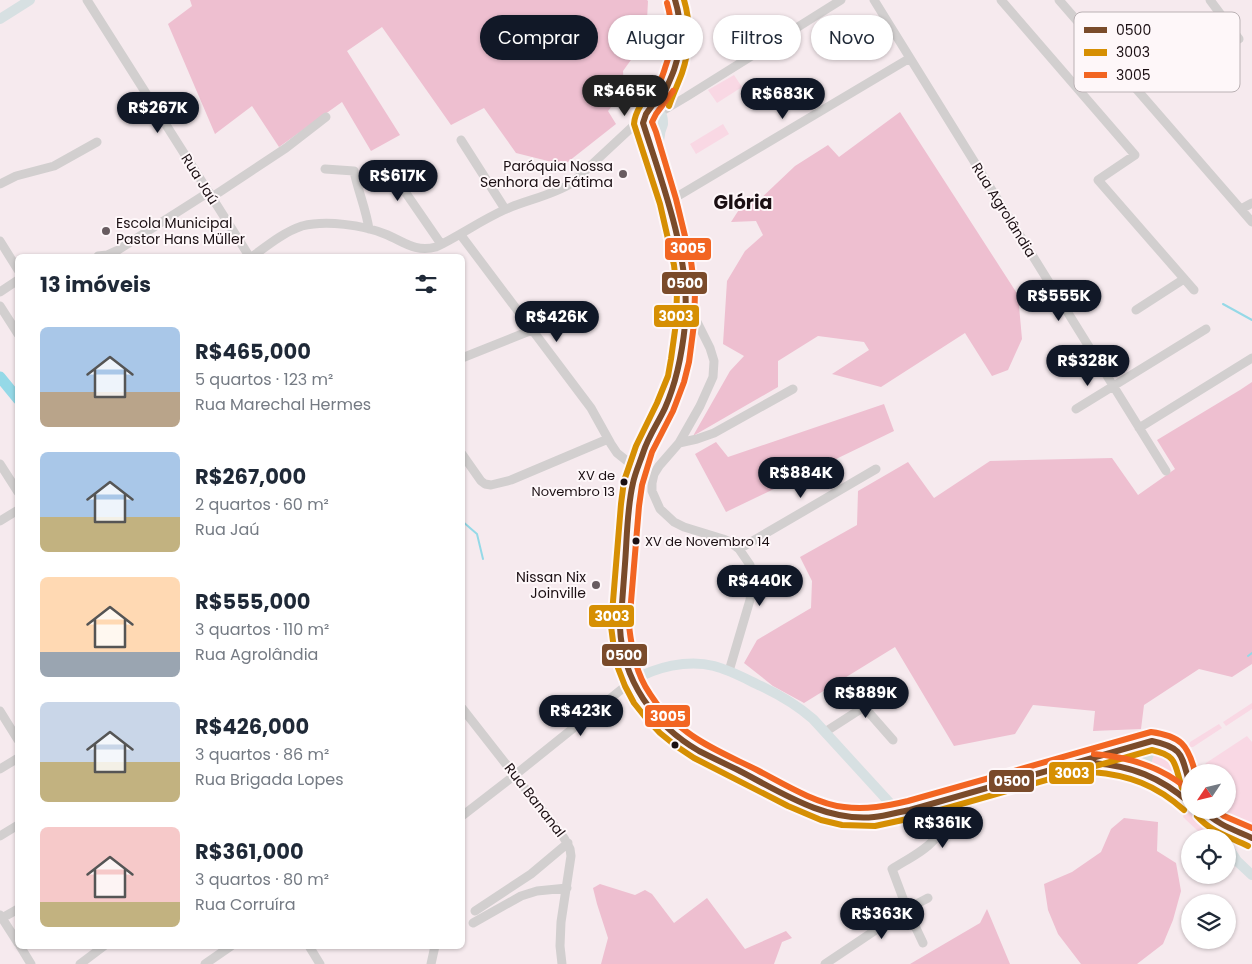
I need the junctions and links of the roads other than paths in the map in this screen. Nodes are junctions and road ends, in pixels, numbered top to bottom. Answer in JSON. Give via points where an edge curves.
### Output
{"nodes":[{"id":1,"x":30,"y":0,"type":"edge"},
{"id":2,"x":87,"y":0,"type":"edge"},
{"id":3,"x":675,"y":0,"type":"edge"},
{"id":4,"x":841,"y":0,"type":"edge"},
{"id":5,"x":874,"y":0,"type":"edge"},
{"id":6,"x":1001,"y":0,"type":"edge"},
{"id":7,"x":1059,"y":0,"type":"edge"},
{"id":8,"x":1210,"y":0,"type":"edge"},
{"id":9,"x":1219,"y":12,"type":"edge"},
{"id":10,"x":1074,"y":17,"type":"edge"},
{"id":11,"x":0,"y":19,"type":"edge"},
{"id":12,"x":910,"y":58,"type":"junction"},
{"id":13,"x":1074,"y":84,"type":"edge"},
{"id":14,"x":666,"y":86,"type":"junction"},
{"id":15,"x":1081,"y":92,"type":"edge"},
{"id":16,"x":1139,"y":92,"type":"edge"},
{"id":17,"x":646,"y":114,"type":"junction"},
{"id":18,"x":326,"y":117,"type":"dead end"},
{"id":19,"x":661,"y":117,"type":"junction"},
{"id":20,"x":646,"y":129,"type":"junction"},
{"id":21,"x":622,"y":136,"type":"junction"},
{"id":22,"x":460,"y":140,"type":"dead end"},
{"id":23,"x":97,"y":142,"type":"dead end"},
{"id":24,"x":420,"y":168,"type":"dead end"},
{"id":25,"x":658,"y":168,"type":"junction"},
{"id":26,"x":325,"y":169,"type":"dead end"},
{"id":27,"x":0,"y":184,"type":"edge"},
{"id":28,"x":210,"y":194,"type":"junction"},
{"id":29,"x":668,"y":202,"type":"junction"},
{"id":30,"x":1252,"y":203,"type":"edge"},
{"id":31,"x":1241,"y":209,"type":"junction"},
{"id":32,"x":506,"y":210,"type":"junction"},
{"id":33,"x":1252,"y":222,"type":"edge"},
{"id":34,"x":369,"y":229,"type":"junction"},
{"id":35,"x":460,"y":234,"type":"junction"},
{"id":36,"x":0,"y":242,"type":"edge"},
{"id":37,"x":441,"y":244,"type":"junction"},
{"id":38,"x":109,"y":254,"type":"edge"},
{"id":39,"x":250,"y":254,"type":"edge"},
{"id":40,"x":254,"y":254,"type":"edge"},
{"id":41,"x":15,"y":265,"type":"edge"},
{"id":42,"x":1184,"y":279,"type":"junction"},
{"id":43,"x":15,"y":282,"type":"edge"},
{"id":44,"x":1194,"y":290,"type":"dead end"},
{"id":45,"x":0,"y":292,"type":"edge"},
{"id":46,"x":686,"y":305,"type":"junction"},
{"id":47,"x":0,"y":306,"type":"edge"},
{"id":48,"x":1136,"y":310,"type":"dead end"},
{"id":49,"x":1206,"y":328,"type":"dead end"},
{"id":50,"x":15,"y":329,"type":"edge"},
{"id":51,"x":532,"y":330,"type":"junction"},
{"id":52,"x":465,"y":357,"type":"edge"},
{"id":53,"x":1252,"y":358,"type":"edge"},
{"id":54,"x":1113,"y":386,"type":"junction"},
{"id":55,"x":793,"y":389,"type":"dead end"},
{"id":56,"x":1076,"y":409,"type":"dead end"},
{"id":57,"x":1139,"y":428,"type":"junction"},
{"id":58,"x":608,"y":439,"type":"junction"},
{"id":59,"x":679,"y":443,"type":"junction"},
{"id":60,"x":465,"y":458,"type":"edge"},
{"id":61,"x":0,"y":464,"type":"edge"},
{"id":62,"x":637,"y":468,"type":"junction"},
{"id":63,"x":876,"y":469,"type":"dead end"},
{"id":64,"x":1166,"y":471,"type":"dead end"},
{"id":65,"x":15,"y":487,"type":"edge"},
{"id":66,"x":15,"y":512,"type":"edge"},
{"id":67,"x":0,"y":521,"type":"edge"},
{"id":68,"x":739,"y":549,"type":"junction"},
{"id":69,"x":729,"y":671,"type":"junction"},
{"id":70,"x":632,"y":680,"type":"junction"},
{"id":71,"x":895,"y":687,"type":"dead end"},
{"id":72,"x":864,"y":707,"type":"junction"},
{"id":73,"x":0,"y":712,"type":"edge"},
{"id":74,"x":465,"y":712,"type":"edge"},
{"id":75,"x":825,"y":732,"type":"junction"},
{"id":76,"x":15,"y":735,"type":"edge"},
{"id":77,"x":893,"y":740,"type":"dead end"},
{"id":78,"x":1166,"y":745,"type":"junction"},
{"id":79,"x":15,"y":760,"type":"edge"},
{"id":80,"x":1080,"y":762,"type":"junction"},
{"id":81,"x":1183,"y":764,"type":"edge"},
{"id":82,"x":0,"y":769,"type":"edge"},
{"id":83,"x":1181,"y":771,"type":"edge"},
{"id":84,"x":515,"y":775,"type":"junction"},
{"id":85,"x":1157,"y":778,"type":"junction"},
{"id":86,"x":1181,"y":796,"type":"edge"},
{"id":87,"x":944,"y":801,"type":"junction"},
{"id":88,"x":899,"y":813,"type":"junction"},
{"id":89,"x":465,"y":814,"type":"edge"},
{"id":90,"x":1206,"y":819,"type":"edge"},
{"id":91,"x":1212,"y":819,"type":"edge"},
{"id":92,"x":15,"y":827,"type":"edge"},
{"id":93,"x":1216,"y":829,"type":"edge"},
{"id":94,"x":0,"y":836,"type":"edge"},
{"id":95,"x":1252,"y":838,"type":"edge"},
{"id":96,"x":568,"y":843,"type":"junction"},
{"id":97,"x":1236,"y":859,"type":"edge"},
{"id":98,"x":1252,"y":875,"type":"edge"},
{"id":99,"x":567,"y":888,"type":"junction"},
{"id":100,"x":928,"y":898,"type":"dead end"},
{"id":101,"x":907,"y":909,"type":"junction"},
{"id":102,"x":15,"y":910,"type":"edge"},
{"id":103,"x":475,"y":911,"type":"dead end"},
{"id":104,"x":1,"y":917,"type":"edge"},
{"id":105,"x":473,"y":923,"type":"dead end"},
{"id":106,"x":4,"y":930,"type":"edge"},
{"id":107,"x":15,"y":940,"type":"edge"},
{"id":108,"x":923,"y":943,"type":"dead end"},
{"id":109,"x":22,"y":949,"type":"edge"},
{"id":110,"x":100,"y":949,"type":"edge"},
{"id":111,"x":227,"y":949,"type":"edge"},
{"id":112,"x":310,"y":949,"type":"edge"},
{"id":113,"x":434,"y":949,"type":"edge"},
{"id":114,"x":31,"y":964,"type":"edge"},
{"id":115,"x":80,"y":964,"type":"edge"},
{"id":116,"x":205,"y":964,"type":"edge"},
{"id":117,"x":320,"y":964,"type":"edge"},
{"id":118,"x":430,"y":964,"type":"edge"},
{"id":119,"x":562,"y":964,"type":"edge"},
{"id":120,"x":825,"y":964,"type":"edge"}],
"edges":[{"from":1,"to":11,"type":"main road"},
{"from":2,"to":28,"type":"street","name":"Rua Jaú"},
{"from":3,"to":14,"type":"main road","via":[[679,13],[679,50]]},
{"from":4,"to":19,"type":"street","via":[[681,100]]},
{"from":5,"to":12,"type":"street","name":"Rua Agrolândia"},
{"from":6,"to":13,"type":"street"},
{"from":7,"to":10,"type":"street"},
{"from":8,"to":9,"type":"street"},
{"from":12,"to":29,"type":"street"},
{"from":12,"to":54,"type":"street","name":"Rua Agrolândia"},
{"from":14,"to":17,"type":"main road"},
{"from":14,"to":19,"type":"main road"},
{"from":15,"to":42,"type":"street","via":[[1135,155],[1098,180]]},
{"from":16,"to":31,"type":"street"},
{"from":17,"to":19,"type":"main road","via":[[653,110]]},
{"from":17,"to":20,"type":"main road","via":[[643,120]]},
{"from":17,"to":21,"type":"street"},
{"from":18,"to":28,"type":"street","via":[[291,145]]},
{"from":19,"to":20,"type":"main road","via":[[659,130]]},
{"from":19,"to":25,"type":"main road"},
{"from":20,"to":21,"type":"street"},
{"from":20,"to":25,"type":"main road"},
{"from":21,"to":32,"type":"street","via":[[572,183]]},
{"from":22,"to":32,"type":"street"},
{"from":23,"to":27,"type":"street","via":[[54,166],[16,176]]},
{"from":24,"to":37,"type":"street","via":[[399,183]]},
{"from":25,"to":29,"type":"main road"},
{"from":26,"to":34,"type":"street","via":[[354,171]]},
{"from":28,"to":38,"type":"street"},
{"from":28,"to":39,"type":"street","name":"Rua Jaú"},
{"from":29,"to":46,"type":"main road","via":[[683,263]]},
{"from":30,"to":31,"type":"street"},
{"from":31,"to":33,"type":"street"},
{"from":32,"to":35,"type":"street"},
{"from":34,"to":37,"type":"street","via":[[417,249]]},
{"from":34,"to":40,"type":"street","via":[[311,224],[288,232]]},
{"from":35,"to":37,"type":"street"},
{"from":35,"to":51,"type":"street"},
{"from":36,"to":41,"type":"street"},
{"from":42,"to":44,"type":"street"},
{"from":42,"to":48,"type":"street"},
{"from":43,"to":45,"type":"street"},
{"from":46,"to":59,"type":"street","via":[[710,348],[714,369],[709,388]]},
{"from":46,"to":62,"type":"main road","via":[[684,344],[676,379]]},
{"from":47,"to":50,"type":"street"},
{"from":49,"to":54,"type":"street"},
{"from":51,"to":52,"type":"street"},
{"from":51,"to":58,"type":"street","via":[[591,408]]},
{"from":53,"to":57,"type":"street"},
{"from":54,"to":56,"type":"street"},
{"from":54,"to":57,"type":"street","name":"Rua Agrolândia"},
{"from":55,"to":59,"type":"street","via":[[714,433]]},
{"from":57,"to":64,"type":"street","name":"Rua Agrolândia"},
{"from":58,"to":60,"type":"street","via":[[511,480],[491,485],[481,481]]},
{"from":58,"to":62,"type":"street","via":[[626,462]]},
{"from":59,"to":68,"type":"street","via":[[654,474],[652,491],[660,509],[674,522],[723,539]]},
{"from":61,"to":65,"type":"street"},
{"from":62,"to":70,"type":"main road","via":[[630,506],[620,626],[623,652]]},
{"from":63,"to":68,"type":"street"},
{"from":66,"to":67,"type":"street"},
{"from":68,"to":69,"type":"street","via":[[750,565],[753,577],[750,600]]},
{"from":69,"to":70,"type":"main road","via":[[688,664],[645,673]]},
{"from":69,"to":75,"type":"main road","via":[[789,701]]},
{"from":70,"to":84,"type":"street"},
{"from":70,"to":88,"type":"main road","via":[[648,708],[680,738],[784,794],[824,812],[843,816],[874,817]]},
{"from":71,"to":72,"type":"street"},
{"from":72,"to":75,"type":"street"},
{"from":72,"to":77,"type":"street"},
{"from":73,"to":76,"type":"street"},
{"from":74,"to":84,"type":"street","name":"Rua Bananal"},
{"from":75,"to":88,"type":"main road"},
{"from":78,"to":80,"type":"main road","via":[[1149,742]]},
{"from":78,"to":81,"type":"main road","via":[[1180,753]]},
{"from":78,"to":85,"type":"main road","via":[[1155,748],[1148,758],[1149,770]]},
{"from":79,"to":82,"type":"street"},
{"from":80,"to":85,"type":"main road","via":[[1121,766]]},
{"from":80,"to":87,"type":"main road"},
{"from":83,"to":85,"type":"main road","via":[[1168,780]]},
{"from":84,"to":89,"type":"street"},
{"from":84,"to":96,"type":"street","name":"Rua Bananal"},
{"from":85,"to":86,"type":"main road"},
{"from":87,"to":88,"type":"main road"},
{"from":87,"to":101,"type":"street","via":[[943,825],[935,840],[892,869]]},
{"from":90,"to":93,"type":"main road"},
{"from":91,"to":95,"type":"main road"},
{"from":92,"to":94,"type":"street"},
{"from":96,"to":99,"type":"street","name":"Rua Bananal","via":[[571,856]]},
{"from":96,"to":103,"type":"street","via":[[531,874]]},
{"from":97,"to":98,"type":"main road"},
{"from":99,"to":105,"type":"street","via":[[521,896]]},
{"from":99,"to":119,"type":"street","name":"Rua Bananal","via":[[560,934]]},
{"from":100,"to":101,"type":"street"},
{"from":101,"to":108,"type":"street"},
{"from":101,"to":120,"type":"street"},
{"from":102,"to":104,"type":"street"},
{"from":104,"to":106,"type":"street"},
{"from":106,"to":107,"type":"street"},
{"from":109,"to":114,"type":"street"},
{"from":110,"to":115,"type":"street"},
{"from":111,"to":116,"type":"street"},
{"from":112,"to":117,"type":"street"},
{"from":113,"to":118,"type":"street"}]}
